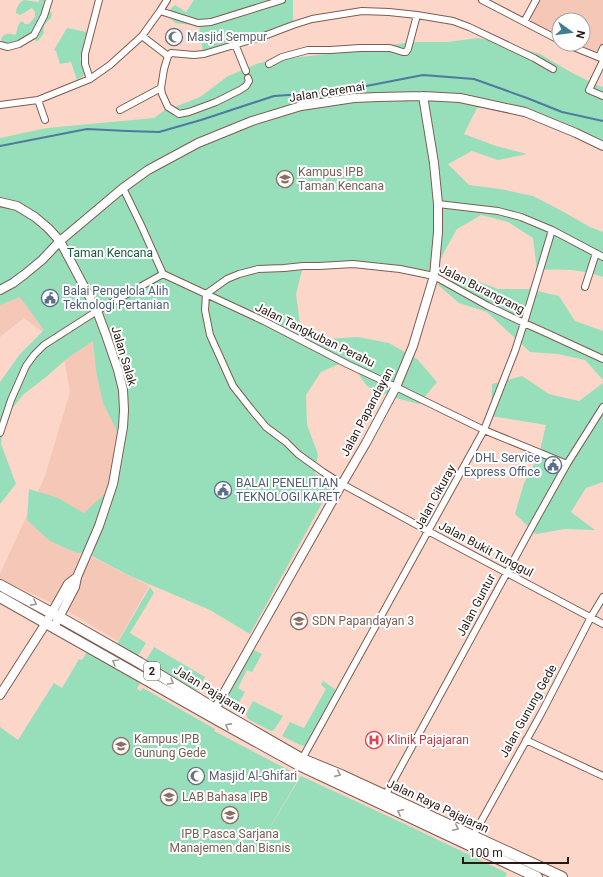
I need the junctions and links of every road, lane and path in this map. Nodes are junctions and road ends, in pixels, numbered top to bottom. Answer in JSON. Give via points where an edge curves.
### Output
{"nodes":[{"id":1,"x":49,"y":0,"type":"edge"},
{"id":2,"x":99,"y":0,"type":"edge"},
{"id":3,"x":167,"y":0,"type":"edge"},
{"id":4,"x":282,"y":0,"type":"edge"},
{"id":5,"x":482,"y":0,"type":"edge"},
{"id":6,"x":536,"y":0,"type":"edge"},
{"id":7,"x":160,"y":12,"type":"junction"},
{"id":8,"x":417,"y":15,"type":"junction"},
{"id":9,"x":524,"y":22,"type":"junction"},
{"id":10,"x":142,"y":36,"type":"junction"},
{"id":11,"x":551,"y":36,"type":"edge"},
{"id":12,"x":235,"y":44,"type":"junction"},
{"id":13,"x":0,"y":45,"type":"edge"},
{"id":14,"x":603,"y":48,"type":"edge"},
{"id":15,"x":585,"y":52,"type":"edge"},
{"id":16,"x":168,"y":56,"type":"junction"},
{"id":17,"x":602,"y":59,"type":"edge"},
{"id":18,"x":269,"y":64,"type":"dead end"},
{"id":19,"x":553,"y":70,"type":"dead end"},
{"id":20,"x":90,"y":79,"type":"junction"},
{"id":21,"x":161,"y":88,"type":"junction"},
{"id":22,"x":423,"y":96,"type":"junction"},
{"id":23,"x":603,"y":96,"type":"edge"},
{"id":24,"x":38,"y":100,"type":"junction"},
{"id":25,"x":0,"y":105,"type":"edge"},
{"id":26,"x":120,"y":110,"type":"dead end"},
{"id":27,"x":45,"y":120,"type":"dead end"},
{"id":28,"x":603,"y":146,"type":"edge"},
{"id":29,"x":123,"y":188,"type":"junction"},
{"id":30,"x":0,"y":202,"type":"edge"},
{"id":31,"x":438,"y":204,"type":"junction"},
{"id":32,"x":552,"y":230,"type":"junction"},
{"id":33,"x":60,"y":241,"type":"junction"},
{"id":34,"x":596,"y":253,"type":"junction"},
{"id":35,"x":603,"y":257,"type":"edge"},
{"id":36,"x":163,"y":274,"type":"junction"},
{"id":37,"x":434,"y":276,"type":"junction"},
{"id":38,"x":585,"y":287,"type":"dead end"},
{"id":39,"x":0,"y":290,"type":"edge"},
{"id":40,"x":206,"y":294,"type":"junction"},
{"id":41,"x":97,"y":311,"type":"junction"},
{"id":42,"x":524,"y":323,"type":"junction"},
{"id":43,"x":603,"y":359,"type":"edge"},
{"id":44,"x":396,"y":386,"type":"junction"},
{"id":45,"x":603,"y":408,"type":"edge"},
{"id":46,"x":484,"y":430,"type":"junction"},
{"id":47,"x":0,"y":433,"type":"edge"},
{"id":48,"x":567,"y":464,"type":"junction"},
{"id":49,"x":342,"y":484,"type":"junction"},
{"id":50,"x":428,"y":531,"type":"junction"},
{"id":51,"x":506,"y":572,"type":"junction"},
{"id":52,"x":0,"y":585,"type":"edge"},
{"id":53,"x":0,"y":597,"type":"edge"},
{"id":54,"x":603,"y":597,"type":"edge"},
{"id":55,"x":56,"y":615,"type":"junction"},
{"id":56,"x":591,"y":618,"type":"junction"},
{"id":57,"x":603,"y":624,"type":"edge"},
{"id":58,"x":50,"y":625,"type":"junction"},
{"id":59,"x":0,"y":694,"type":"edge"},
{"id":60,"x":214,"y":709,"type":"junction"},
{"id":61,"x":526,"y":740,"type":"junction"},
{"id":62,"x":301,"y":762,"type":"junction"},
{"id":63,"x":603,"y":776,"type":"edge"},
{"id":64,"x":386,"y":796,"type":"junction"},
{"id":65,"x":473,"y":836,"type":"junction"},
{"id":66,"x":537,"y":877,"type":"edge"},
{"id":67,"x":562,"y":877,"type":"edge"}],
"edges":[{"from":1,"to":13,"type":"street","via":[[34,35],[19,44],[8,47]]},
{"from":2,"to":20,"type":"street","via":[[85,54]]},
{"from":3,"to":7,"type":"street"},
{"from":4,"to":7,"type":"street","via":[[211,22],[198,23]]},
{"from":5,"to":9,"type":"street"},
{"from":6,"to":9,"type":"street"},
{"from":7,"to":10,"type":"street"},
{"from":8,"to":12,"type":"street","via":[[362,11],[334,15],[312,19]]},
{"from":8,"to":18,"type":"street","via":[[406,52],[390,48],[308,50],[282,57]]},
{"from":8,"to":19,"type":"street","via":[[453,21],[469,27],[534,58]]},
{"from":9,"to":11,"type":"street"},
{"from":10,"to":16,"type":"street"},
{"from":10,"to":20,"type":"street"},
{"from":12,"to":16,"type":"street","via":[[204,54],[171,53]]},
{"from":12,"to":21,"type":"street","via":[[249,81],[240,90],[202,108],[179,114],[168,107]]},
{"from":14,"to":17,"type":"street"},
{"from":15,"to":17,"type":"street"},
{"from":16,"to":21,"type":"street"},
{"from":17,"to":23,"type":"street","via":[[589,90]]},
{"from":20,"to":24,"type":"street"},
{"from":21,"to":26,"type":"street"},
{"from":22,"to":28,"type":"street","name":"Jalan Ceremai","via":[[460,98],[525,112]]},
{"from":22,"to":29,"type":"street","name":"Jalan Ceremai","via":[[354,98],[301,106],[252,121],[198,143],[148,170]]},
{"from":22,"to":31,"type":"street","name":"Jalan Papandayan"},
{"from":24,"to":25,"type":"street"},
{"from":24,"to":27,"type":"street"},
{"from":29,"to":33,"type":"street","name":"Jalan Ceremai"},
{"from":29,"to":36,"type":"street"},
{"from":30,"to":33,"type":"street","name":"Jalan Salak","via":[[17,206],[35,217]]},
{"from":31,"to":32,"type":"street","via":[[498,211]]},
{"from":31,"to":37,"type":"street","name":"Jalan Papandayan"},
{"from":32,"to":34,"type":"street"},
{"from":32,"to":42,"type":"street","name":"Jalan Cikuray"},
{"from":33,"to":39,"type":"street","name":"Jalan Ceremai","via":[[25,274]]},
{"from":33,"to":41,"type":"street","name":"Jalan Salak"},
{"from":34,"to":35,"type":"street"},
{"from":34,"to":38,"type":"street"},
{"from":36,"to":40,"type":"street","name":"Jalan Tangkuban Perahu"},
{"from":36,"to":41,"type":"street"},
{"from":37,"to":40,"type":"street","name":"Jalan Burangrang","via":[[354,264],[258,269],[227,280]]},
{"from":37,"to":42,"type":"street","name":"Jalan Burangrang"},
{"from":37,"to":44,"type":"street","name":"Jalan Papandayan","via":[[413,346]]},
{"from":40,"to":44,"type":"street","name":"Jalan Tangkuban Perahu"},
{"from":40,"to":49,"type":"street","name":"Jalan Bukit Tunggul","via":[[205,310],[210,335],[233,386],[266,427],[313,465]]},
{"from":41,"to":47,"type":"street","via":[[34,355],[26,366],[11,400]]},
{"from":41,"to":55,"type":"street","name":"Jalan Salak","via":[[123,390],[123,427],[113,484],[99,526],[77,576],[68,584]]},
{"from":42,"to":43,"type":"street","name":"Jalan Burangrang"},
{"from":42,"to":46,"type":"street","name":"Jalan Cikuray"},
{"from":44,"to":46,"type":"street","name":"Jalan Tangkuban Perahu"},
{"from":44,"to":49,"type":"street","name":"Jalan Papandayan"},
{"from":45,"to":48,"type":"street","name":"Jalan Guntur"},
{"from":46,"to":48,"type":"street","name":"Jalan Tangkuban Perahu"},
{"from":46,"to":50,"type":"street","name":"Jalan Cikuray"},
{"from":48,"to":51,"type":"street","name":"Jalan Guntur"},
{"from":49,"to":50,"type":"street","name":"Jalan Bukit Tunggul"},
{"from":49,"to":60,"type":"street","name":"Jalan Papandayan"},
{"from":50,"to":51,"type":"street","name":"Jalan Bukit Tunggul"},
{"from":50,"to":62,"type":"street","name":"Jalan Cikuray"},
{"from":51,"to":56,"type":"street","name":"Jalan Bukit Tunggul"},
{"from":51,"to":64,"type":"street","name":"Jalan Guntur"},
{"from":52,"to":55,"type":"highway","name":"Jalan Pajajaran","number":"2","one_way":true},
{"from":53,"to":58,"type":"highway","name":"Jalan Pajajaran","number":"2"},
{"from":54,"to":56,"type":"street","name":"Jalan Gunung Gede"},
{"from":55,"to":58,"type":"street","name":"Jalan Salak"},
{"from":55,"to":60,"type":"highway","name":"Jalan Pajajaran","number":"2","one_way":true},
{"from":56,"to":57,"type":"street","name":"Jalan Bukit Tunggul"},
{"from":56,"to":61,"type":"street","name":"Jalan Gunung Gede"},
{"from":58,"to":59,"type":"street","name":"Jalan Salak"},
{"from":62,"to":58,"type":"highway","name":"Jalan Pajajaran","number":"2","one_way":true,"via":[[180,699]]},
{"from":60,"to":62,"type":"highway","name":"Jalan Pajajaran","number":"2"},
{"from":61,"to":63,"type":"street"},
{"from":61,"to":65,"type":"street","name":"Jalan Gunung Gede"},
{"from":62,"to":64,"type":"highway","name":"Jalan Raya Pajajaran","number":"2","one_way":true},
{"from":66,"to":62,"type":"highway","name":"Jalan Raya Pajajaran","number":"2","one_way":true},
{"from":64,"to":65,"type":"highway","name":"Jalan Raya Pajajaran","number":"2","one_way":true},
{"from":65,"to":67,"type":"highway","name":"Jalan Raya Pajajaran","number":"2"}]}
